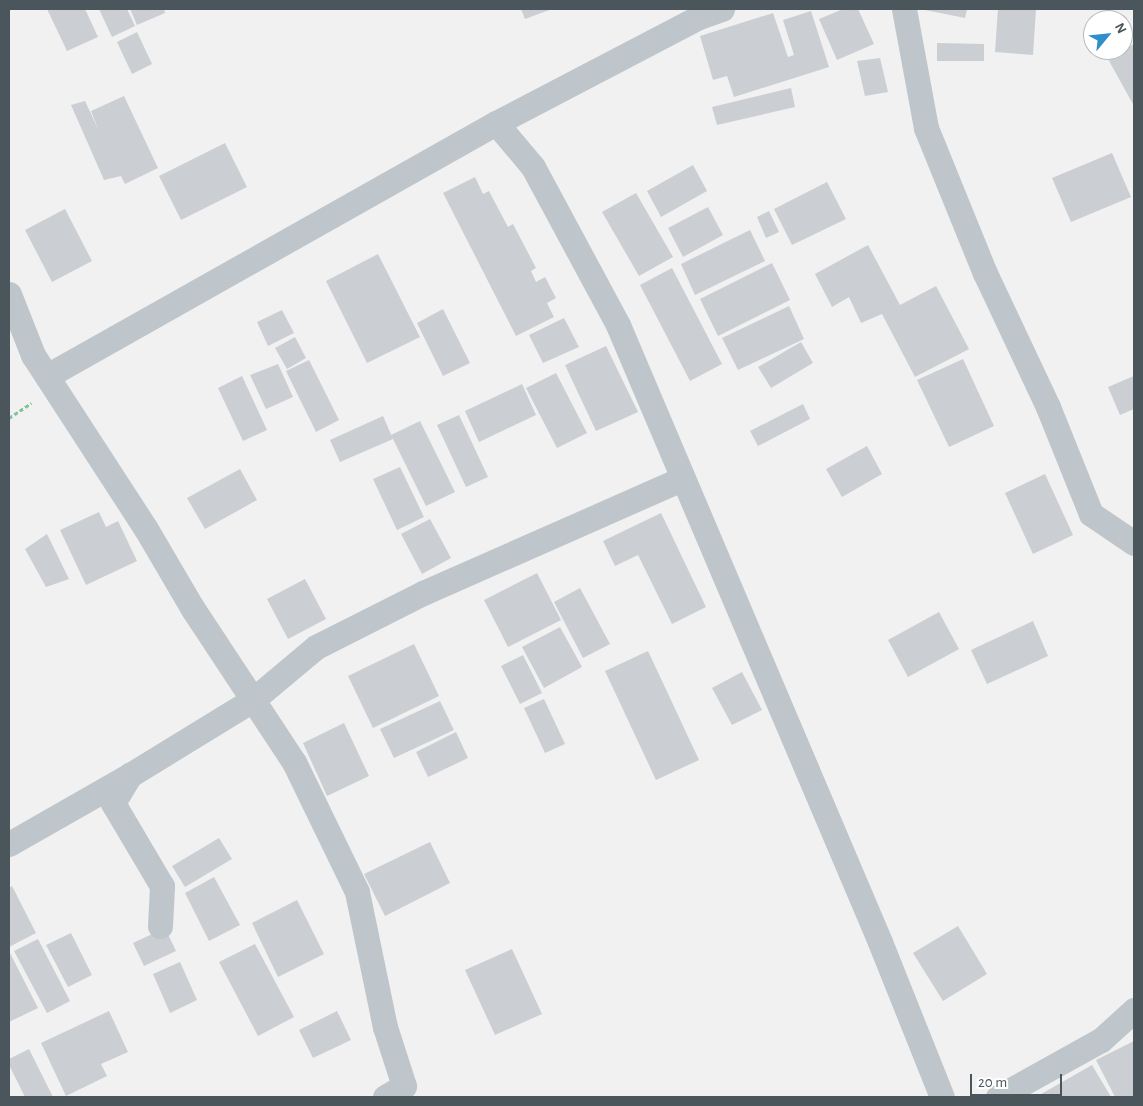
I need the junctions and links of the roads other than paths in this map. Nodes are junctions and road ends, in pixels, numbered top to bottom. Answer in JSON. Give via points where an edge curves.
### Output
{"nodes":[{"id":1,"x":722,"y":9,"type":"edge"},
{"id":2,"x":904,"y":9,"type":"edge"},
{"id":3,"x":496,"y":123,"type":"junction"},
{"id":4,"x":9,"y":294,"type":"edge"},
{"id":5,"x":47,"y":376,"type":"junction"},
{"id":6,"x":682,"y":479,"type":"junction"},
{"id":7,"x":1134,"y":543,"type":"edge"},
{"id":8,"x":254,"y":699,"type":"junction"},
{"id":9,"x":130,"y":775,"type":"junction"},
{"id":10,"x":9,"y":844,"type":"edge"},
{"id":11,"x":160,"y":926,"type":"dead end"},
{"id":12,"x":1134,"y":1010,"type":"edge"},
{"id":13,"x":399,"y":1093,"type":"edge"},
{"id":14,"x":942,"y":1097,"type":"edge"},
{"id":15,"x":998,"y":1097,"type":"edge"}],
"edges":[{"from":1,"to":3,"type":"street","via":[[699,17]]},
{"from":2,"to":7,"type":"street","via":[[926,128],[985,273],[1048,407],[1091,514]]},
{"from":3,"to":5,"type":"street"},
{"from":3,"to":6,"type":"street","via":[[533,167],[618,326]]},
{"from":4,"to":5,"type":"street","via":[[33,355]]},
{"from":5,"to":8,"type":"street","via":[[193,609]]},
{"from":6,"to":8,"type":"street","via":[[432,588],[316,647]]},
{"from":6,"to":14,"type":"street","via":[[880,942]]},
{"from":8,"to":9,"type":"street"},
{"from":8,"to":13,"type":"street","via":[[294,762],[357,892]]},
{"from":9,"to":10,"type":"street"},
{"from":9,"to":11,"type":"street","via":[[113,803],[162,886]]},
{"from":12,"to":15,"type":"street","via":[[1101,1040]]}]}
